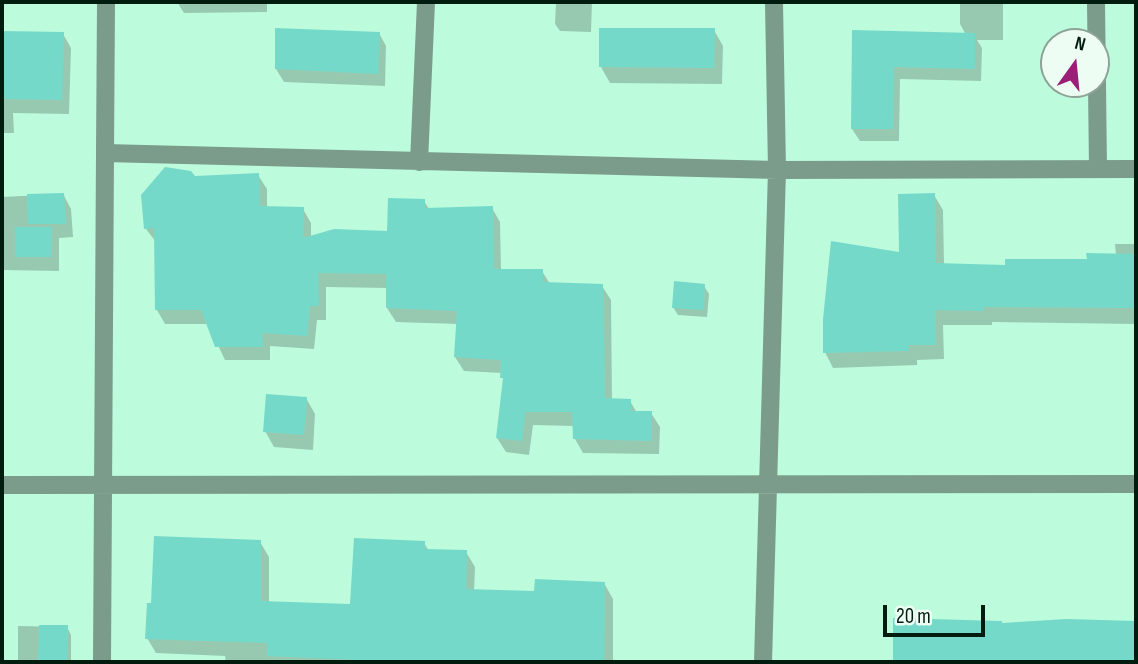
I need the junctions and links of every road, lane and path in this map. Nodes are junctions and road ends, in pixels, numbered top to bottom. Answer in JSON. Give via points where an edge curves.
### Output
{"nodes":[{"id":1,"x":106,"y":2,"type":"edge"},
{"id":2,"x":426,"y":2,"type":"edge"},
{"id":3,"x":774,"y":2,"type":"edge"},
{"id":4,"x":1096,"y":2,"type":"edge"},
{"id":5,"x":105,"y":153,"type":"junction"},
{"id":6,"x":419,"y":162,"type":"junction"},
{"id":7,"x":1098,"y":169,"type":"junction"},
{"id":8,"x":1136,"y":169,"type":"edge"},
{"id":9,"x":777,"y":170,"type":"junction"},
{"id":10,"x":766,"y":484,"type":"junction"},
{"id":11,"x":1136,"y":484,"type":"edge"},
{"id":12,"x":2,"y":485,"type":"edge"},
{"id":13,"x":104,"y":485,"type":"junction"},
{"id":14,"x":102,"y":662,"type":"edge"},
{"id":15,"x":763,"y":662,"type":"edge"}],
"edges":[{"from":1,"to":5,"type":"street"},
{"from":2,"to":6,"type":"street"},
{"from":3,"to":9,"type":"street"},
{"from":4,"to":7,"type":"street"},
{"from":5,"to":6,"type":"street"},
{"from":5,"to":13,"type":"street"},
{"from":6,"to":9,"type":"street"},
{"from":7,"to":8,"type":"street"},
{"from":7,"to":9,"type":"street"},
{"from":9,"to":10,"type":"street"},
{"from":10,"to":11,"type":"street"},
{"from":10,"to":13,"type":"street"},
{"from":10,"to":15,"type":"street"},
{"from":12,"to":13,"type":"street"},
{"from":13,"to":14,"type":"street"}]}
